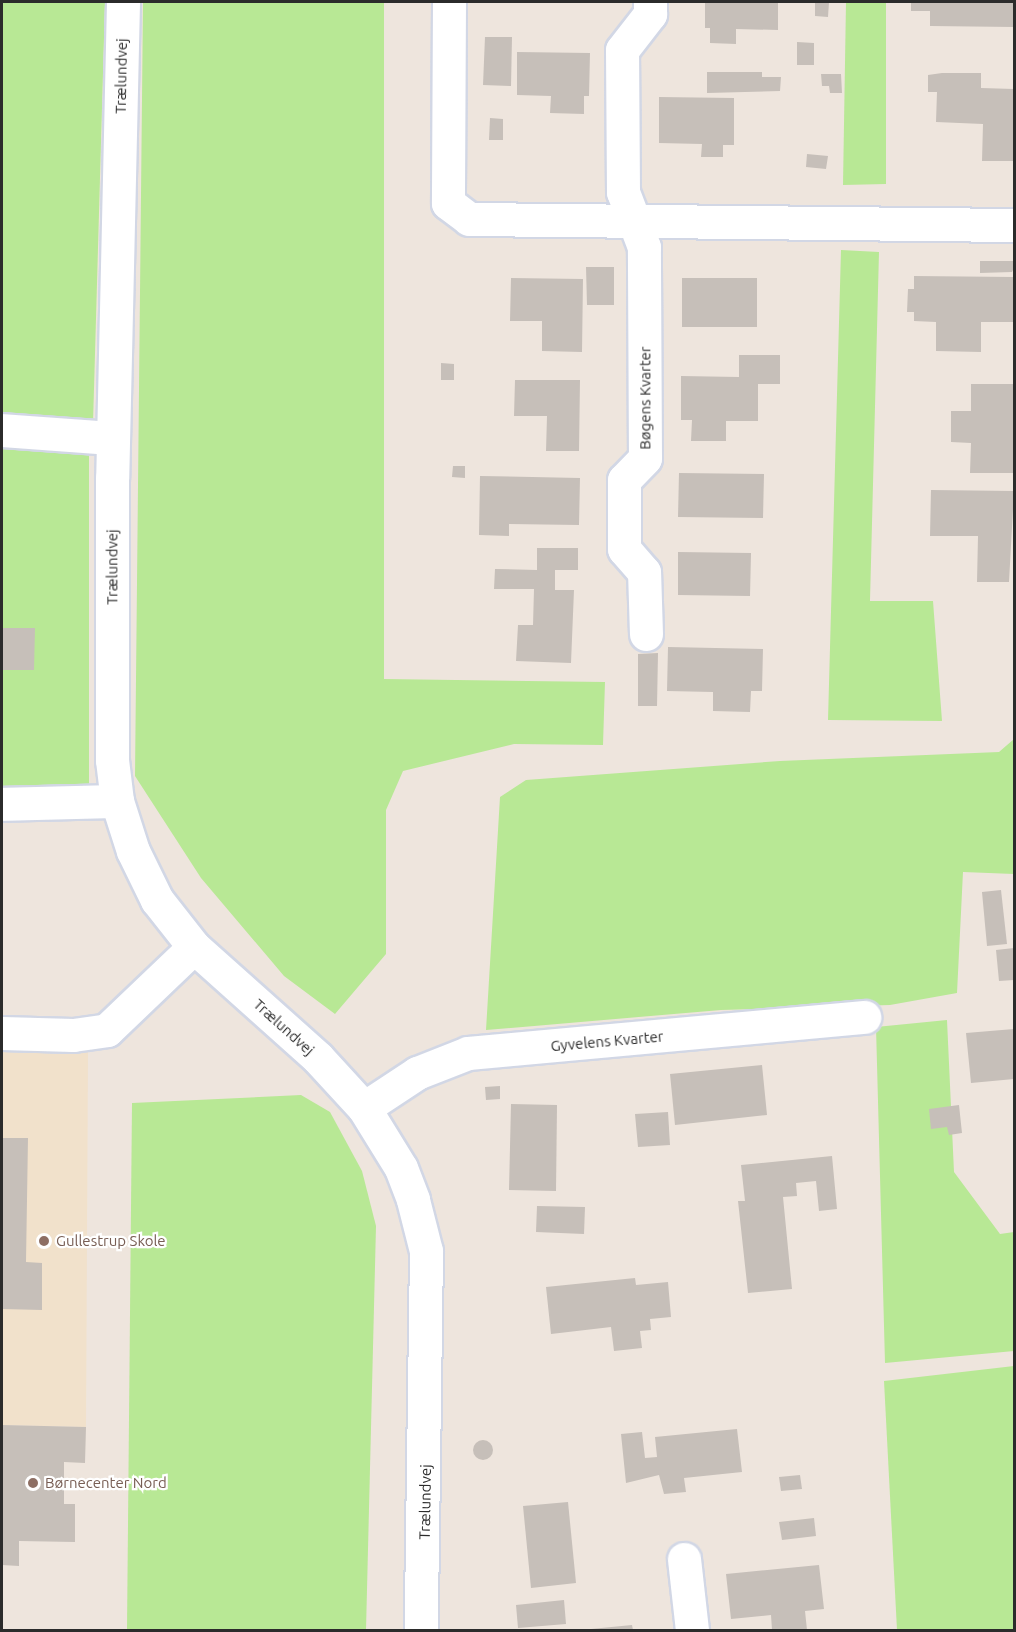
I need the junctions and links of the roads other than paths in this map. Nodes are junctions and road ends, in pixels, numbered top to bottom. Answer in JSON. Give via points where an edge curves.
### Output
{"nodes":[{"id":1,"x":123,"y":2,"type":"edge"},
{"id":2,"x":449,"y":2,"type":"edge"},
{"id":3,"x":650,"y":2,"type":"edge"},
{"id":4,"x":633,"y":219,"type":"junction"},
{"id":5,"x":1014,"y":225,"type":"edge"},
{"id":6,"x":2,"y":430,"type":"edge"},
{"id":7,"x":112,"y":438,"type":"junction"},
{"id":8,"x":646,"y":634,"type":"dead end"},
{"id":9,"x":117,"y":801,"type":"junction"},
{"id":10,"x":2,"y":804,"type":"edge"},
{"id":11,"x":194,"y":946,"type":"junction"},
{"id":12,"x":864,"y":1017,"type":"dead end"},
{"id":13,"x":2,"y":1033,"type":"edge"},
{"id":14,"x":364,"y":1107,"type":"junction"},
{"id":15,"x":684,"y":1559,"type":"dead end"},
{"id":16,"x":421,"y":1630,"type":"edge"},
{"id":17,"x":692,"y":1630,"type":"edge"}],
"edges":[{"from":1,"to":7,"type":"street","name":"Trælundvej"},
{"from":2,"to":4,"type":"street","via":[[448,203],[469,219]]},
{"from":3,"to":4,"type":"street","name":"Bøgens Kvarter","via":[[650,14],[622,50],[623,192]]},
{"from":4,"to":5,"type":"street"},
{"from":4,"to":8,"type":"street","name":"Bøgens Kvarter","via":[[644,248],[645,458],[624,480],[624,549],[644,572]]},
{"from":6,"to":7,"type":"street"},
{"from":7,"to":9,"type":"street","name":"Trælundvej","via":[[112,760]]},
{"from":9,"to":10,"type":"street"},
{"from":9,"to":11,"type":"street","name":"Trælundvej","via":[[133,851],[157,900]]},
{"from":11,"to":13,"type":"street","via":[[107,1030]]},
{"from":11,"to":14,"type":"street","name":"Trælundvej","via":[[318,1059]]},
{"from":12,"to":14,"type":"street","name":"Gyvelens Kvarter","via":[[468,1053],[417,1073]]},
{"from":14,"to":16,"type":"street","name":"Trælundvej","via":[[401,1168],[426,1251]]},
{"from":15,"to":17,"type":"street"}]}
